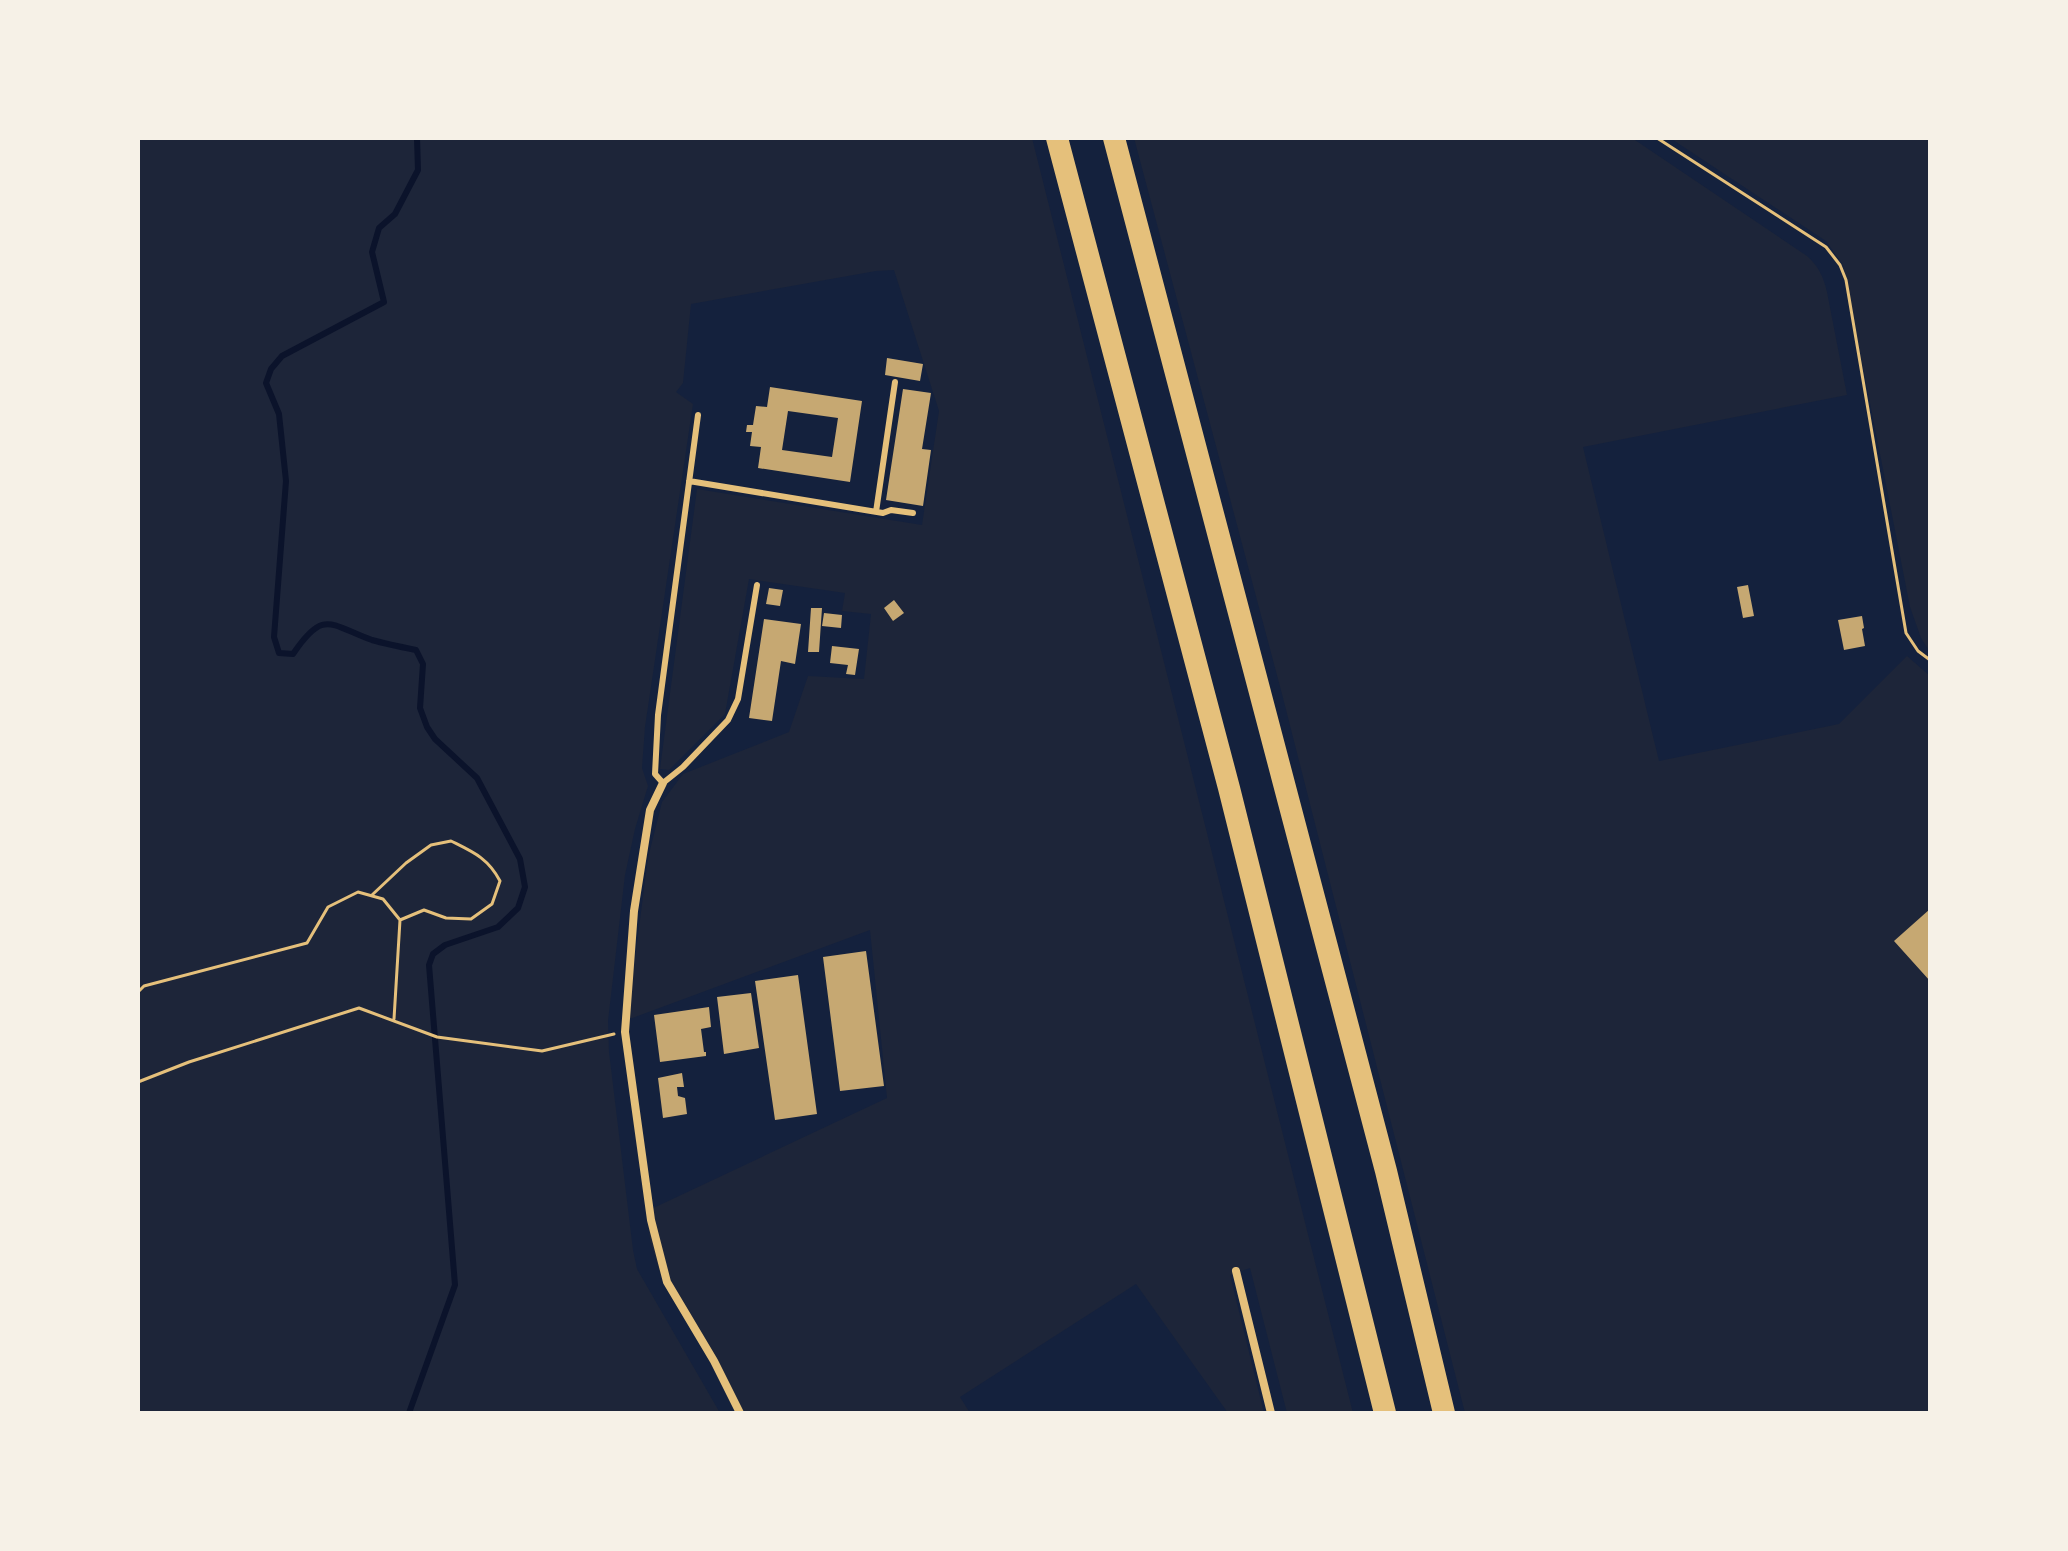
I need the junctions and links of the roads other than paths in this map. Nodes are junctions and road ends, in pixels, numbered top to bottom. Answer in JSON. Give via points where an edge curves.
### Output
{"nodes":[{"id":1,"x":1057,"y":138,"type":"edge"},
{"id":2,"x":1114,"y":138,"type":"edge"},
{"id":3,"x":895,"y":382,"type":"dead end"},
{"id":4,"x":698,"y":415,"type":"dead end"},
{"id":5,"x":689,"y":481,"type":"junction"},
{"id":6,"x":876,"y":512,"type":"junction"},
{"id":7,"x":913,"y":513,"type":"dead end"},
{"id":8,"x":757,"y":585,"type":"dead end"},
{"id":9,"x":663,"y":783,"type":"junction"},
{"id":10,"x":1236,"y":1271,"type":"dead end"},
{"id":11,"x":740,"y":1413,"type":"edge"},
{"id":12,"x":1271,"y":1413,"type":"edge"},
{"id":13,"x":1385,"y":1413,"type":"edge"},
{"id":14,"x":1444,"y":1413,"type":"edge"}],
"edges":[{"from":1,"to":13,"type":"highway","via":[[1229,788]]},
{"from":2,"to":14,"type":"highway","via":[[1370,1109]]},
{"from":3,"to":6,"type":"lane"},
{"from":4,"to":5,"type":"lane"},
{"from":5,"to":6,"type":"lane"},
{"from":5,"to":9,"type":"lane","via":[[658,715],[655,774]]},
{"from":6,"to":7,"type":"lane"},
{"from":8,"to":9,"type":"lane","via":[[733,710]]},
{"from":9,"to":11,"type":"street","via":[[650,810],[634,911],[625,1032],[651,1220],[667,1282]]},
{"from":10,"to":12,"type":"street"}]}
